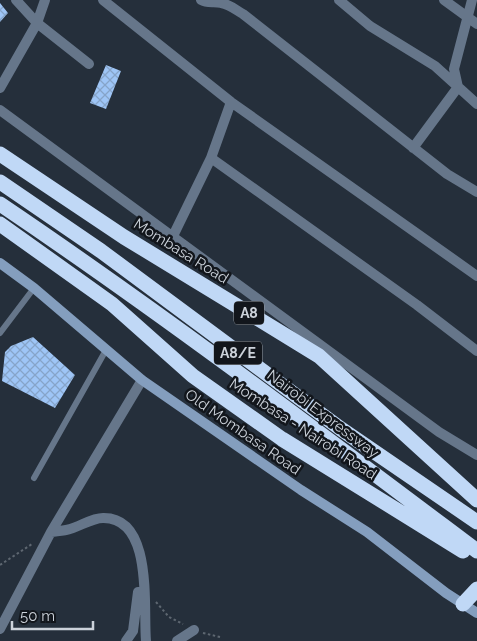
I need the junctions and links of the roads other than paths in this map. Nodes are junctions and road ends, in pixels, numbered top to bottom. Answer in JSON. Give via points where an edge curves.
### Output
{"nodes":[{"id":1,"x":16,"y":0,"type":"edge"},
{"id":2,"x":45,"y":0,"type":"edge"},
{"id":3,"x":103,"y":0,"type":"edge"},
{"id":4,"x":201,"y":0,"type":"edge"},
{"id":5,"x":339,"y":0,"type":"edge"},
{"id":6,"x":444,"y":0,"type":"edge"},
{"id":7,"x":472,"y":0,"type":"edge"},
{"id":8,"x":228,"y":2,"type":"edge"},
{"id":9,"x":467,"y":17,"type":"junction"},
{"id":10,"x":37,"y":23,"type":"junction"},
{"id":11,"x":477,"y":24,"type":"edge"},
{"id":12,"x":89,"y":64,"type":"dead end"},
{"id":13,"x":458,"y":87,"type":"junction"},
{"id":14,"x":0,"y":88,"type":"edge"},
{"id":15,"x":231,"y":102,"type":"junction"},
{"id":16,"x":477,"y":104,"type":"edge"},
{"id":17,"x":0,"y":110,"type":"edge"},
{"id":18,"x":413,"y":148,"type":"junction"},
{"id":19,"x":0,"y":154,"type":"edge"},
{"id":20,"x":211,"y":158,"type":"junction"},
{"id":21,"x":0,"y":182,"type":"edge"},
{"id":22,"x":477,"y":192,"type":"edge"},
{"id":23,"x":0,"y":204,"type":"edge"},
{"id":24,"x":0,"y":224,"type":"edge"},
{"id":25,"x":173,"y":236,"type":"junction"},
{"id":26,"x":0,"y":263,"type":"edge"},
{"id":27,"x":477,"y":276,"type":"edge"},
{"id":28,"x":34,"y":288,"type":"junction"},
{"id":29,"x":0,"y":333,"type":"edge"},
{"id":30,"x":106,"y":350,"type":"junction"},
{"id":31,"x":477,"y":351,"type":"edge"},
{"id":32,"x":142,"y":380,"type":"junction"},
{"id":33,"x":477,"y":455,"type":"edge"},
{"id":34,"x":34,"y":478,"type":"dead end"},
{"id":35,"x":477,"y":500,"type":"edge"},
{"id":36,"x":477,"y":522,"type":"edge"},
{"id":37,"x":51,"y":532,"type":"junction"},
{"id":38,"x":477,"y":551,"type":"edge"},
{"id":39,"x":477,"y":560,"type":"edge"},
{"id":40,"x":143,"y":563,"type":"junction"},
{"id":41,"x":477,"y":589,"type":"edge"},
{"id":42,"x":463,"y":604,"type":"junction"},
{"id":43,"x":477,"y":614,"type":"edge"},
{"id":44,"x":0,"y":629,"type":"edge"},
{"id":45,"x":194,"y":630,"type":"road end"},
{"id":46,"x":126,"y":641,"type":"edge"},
{"id":47,"x":146,"y":641,"type":"edge"},
{"id":48,"x":178,"y":641,"type":"edge"}],
"edges":[{"from":1,"to":10,"type":"street"},
{"from":2,"to":10,"type":"street"},
{"from":3,"to":15,"type":"street"},
{"from":4,"to":8,"type":"street"},
{"from":5,"to":13,"type":"street","via":[[370,26],[435,66]]},
{"from":6,"to":9,"type":"street"},
{"from":7,"to":9,"type":"street"},
{"from":8,"to":18,"type":"street"},
{"from":9,"to":11,"type":"street"},
{"from":9,"to":13,"type":"street","via":[[454,69]]},
{"from":10,"to":12,"type":"street"},
{"from":10,"to":14,"type":"street"},
{"from":13,"to":16,"type":"street"},
{"from":13,"to":18,"type":"street"},
{"from":15,"to":20,"type":"street"},
{"from":15,"to":27,"type":"street"},
{"from":17,"to":25,"type":"street"},
{"from":18,"to":22,"type":"street"},
{"from":19,"to":35,"type":"highway","name":"Mombasa Road","number":"A8","via":[[124,237],[319,356]]},
{"from":20,"to":25,"type":"street"},
{"from":20,"to":31,"type":"street"},
{"from":21,"to":36,"type":"highway","name":"Nairobi Expressway","number":"A8/E","via":[[101,251],[341,430]]},
{"from":23,"to":38,"type":"highway","name":"Nairobi Expressway","number":"A8/E","via":[[260,388]]},
{"from":24,"to":39,"type":"highway","name":"Mombasa - Nairobi Road","via":[[112,304],[193,376],[282,439]]},
{"from":25,"to":33,"type":"street","via":[[439,432]]},
{"from":26,"to":28,"type":"street","name":"Old Mombasa Road"},
{"from":28,"to":29,"type":"lane"},
{"from":28,"to":30,"type":"street","name":"Old Mombasa Road"},
{"from":30,"to":32,"type":"street","name":"Old Mombasa Road"},
{"from":30,"to":34,"type":"lane"},
{"from":32,"to":37,"type":"street"},
{"from":32,"to":42,"type":"street","name":"Old Mombasa Road","via":[[367,532]]},
{"from":37,"to":40,"type":"street","via":[[102,518],[116,519],[126,526],[136,542]]},
{"from":37,"to":44,"type":"street"},
{"from":40,"to":46,"type":"street","via":[[133,631]]},
{"from":40,"to":47,"type":"street"},
{"from":41,"to":42,"type":"highway"},
{"from":42,"to":43,"type":"street","name":"Old Mombasa Road"},
{"from":45,"to":48,"type":"street"}]}
